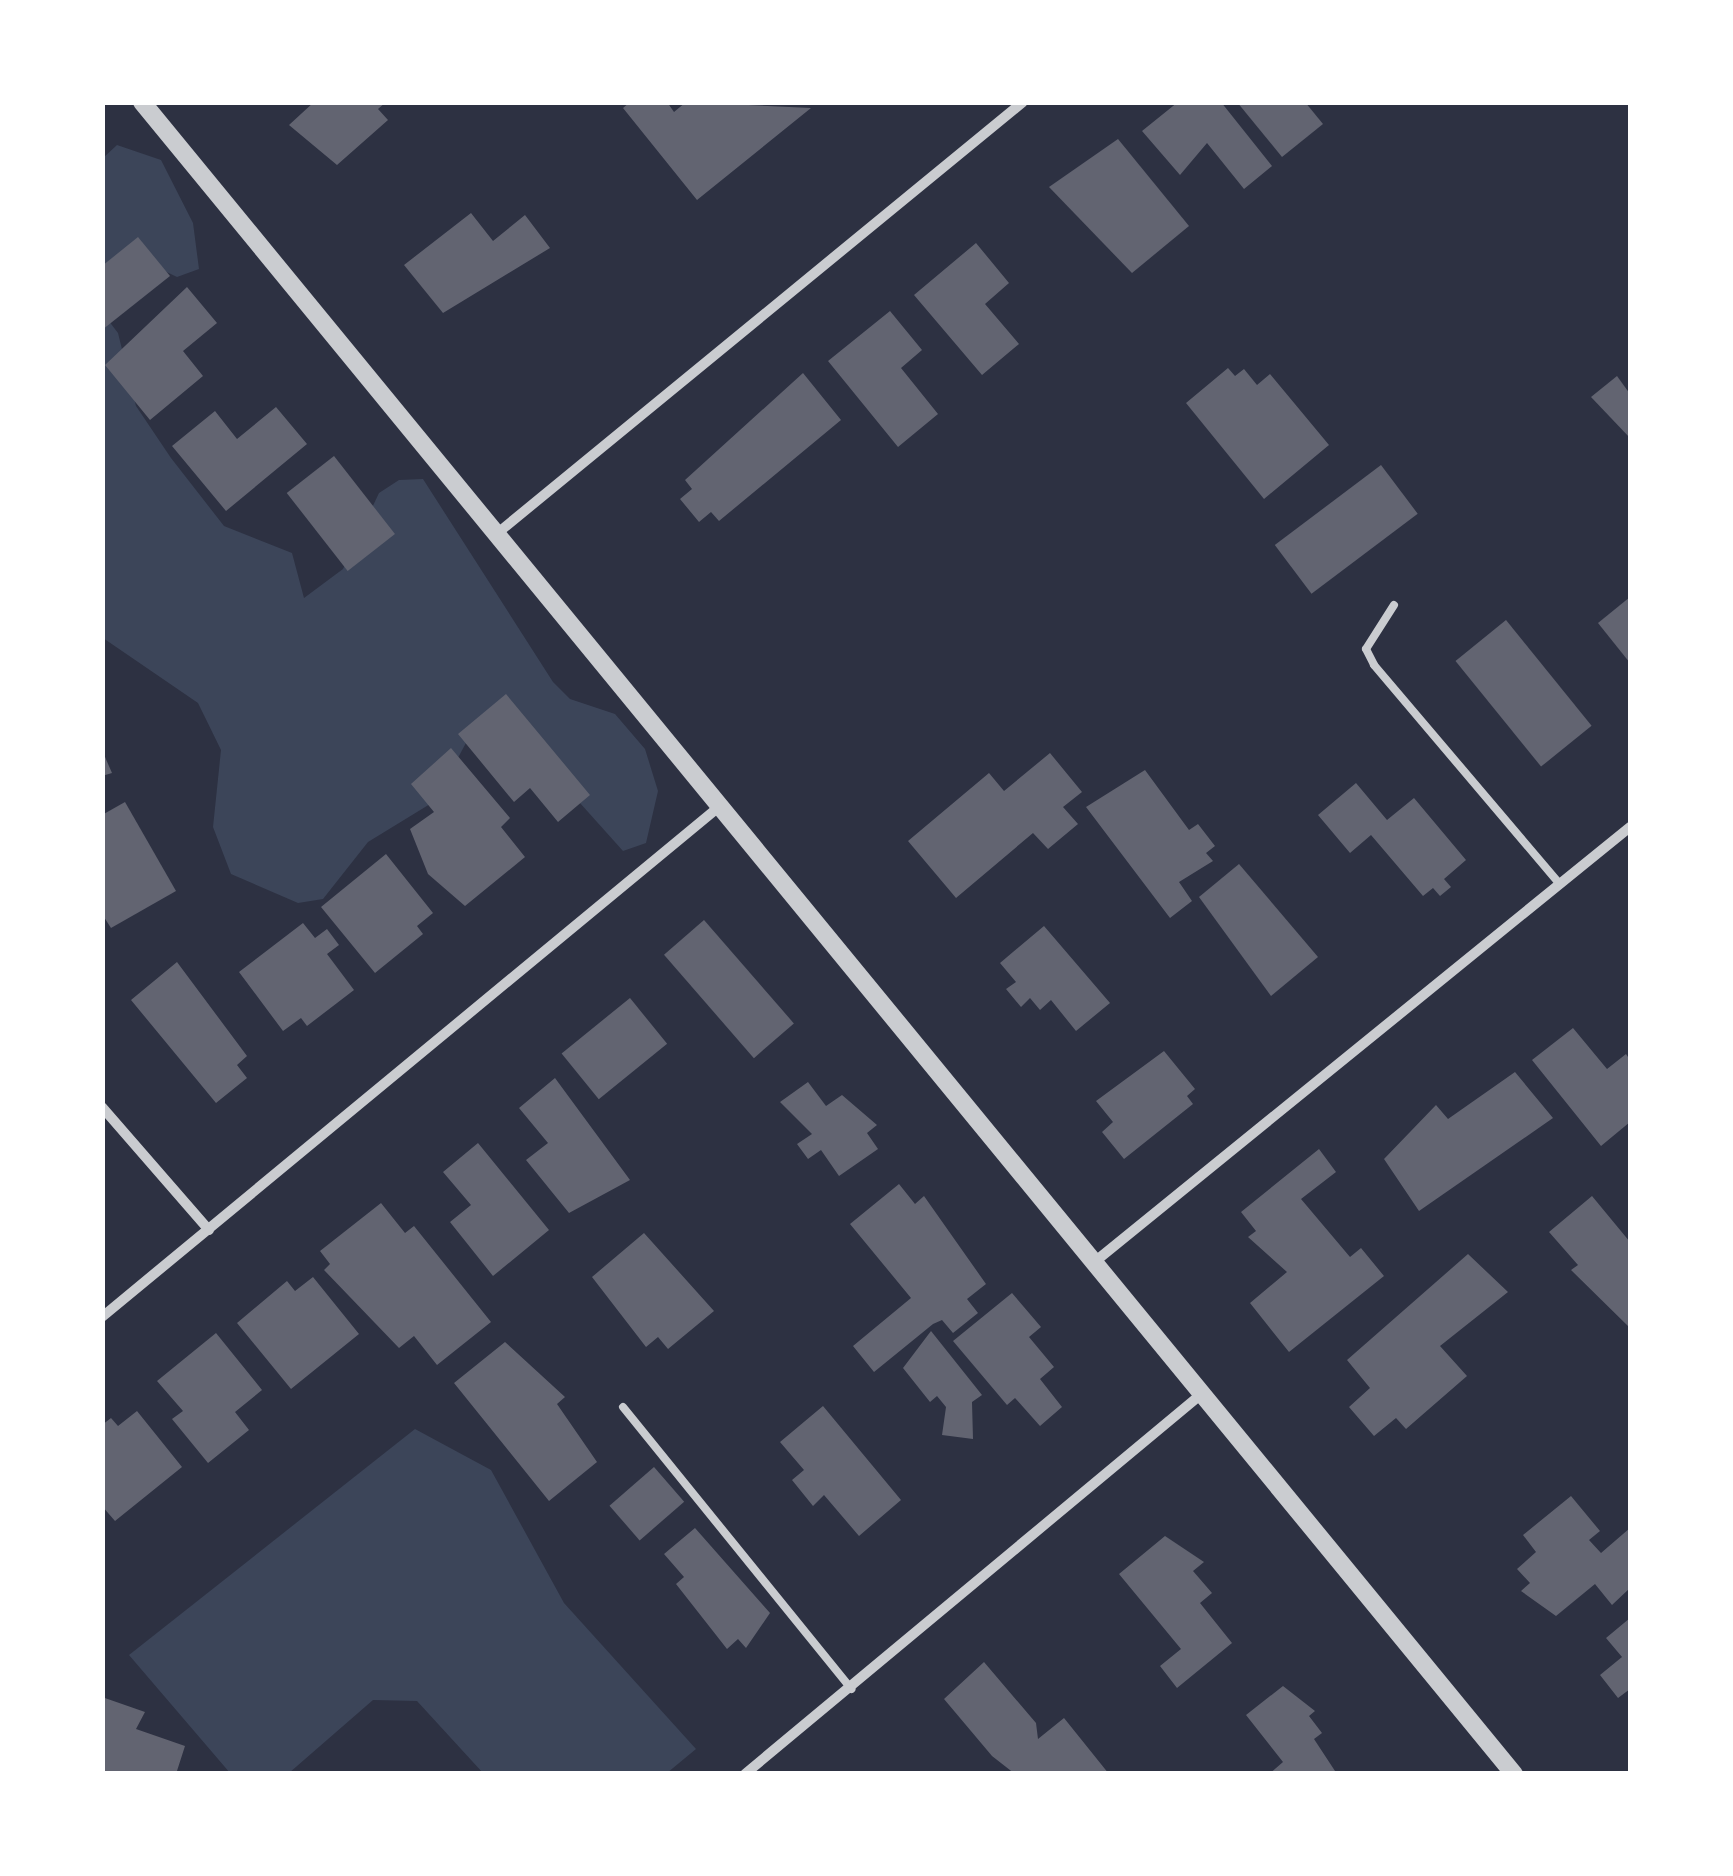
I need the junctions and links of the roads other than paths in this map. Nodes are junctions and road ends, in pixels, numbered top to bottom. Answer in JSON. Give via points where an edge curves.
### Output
{"nodes":[{"id":1,"x":142,"y":102,"type":"edge"},
{"id":2,"x":1023,"y":102,"type":"edge"},
{"id":3,"x":493,"y":536,"type":"junction"},
{"id":4,"x":1394,"y":605,"type":"dead end"},
{"id":5,"x":715,"y":810,"type":"junction"},
{"id":6,"x":1630,"y":827,"type":"edge"},
{"id":7,"x":1560,"y":884,"type":"junction"},
{"id":8,"x":102,"y":1107,"type":"edge"},
{"id":9,"x":210,"y":1230,"type":"junction"},
{"id":10,"x":1091,"y":1265,"type":"junction"},
{"id":11,"x":102,"y":1317,"type":"edge"},
{"id":12,"x":1199,"y":1396,"type":"junction"},
{"id":13,"x":623,"y":1407,"type":"dead end"},
{"id":14,"x":851,"y":1688,"type":"junction"},
{"id":15,"x":745,"y":1774,"type":"edge"},
{"id":16,"x":1514,"y":1774,"type":"edge"}],
"edges":[{"from":1,"to":3,"type":"street"},
{"from":2,"to":3,"type":"street"},
{"from":3,"to":5,"type":"street"},
{"from":4,"to":7,"type":"lane","via":[[1366,649],[1374,665]]},
{"from":5,"to":9,"type":"street"},
{"from":5,"to":10,"type":"street"},
{"from":6,"to":7,"type":"street"},
{"from":7,"to":10,"type":"street"},
{"from":8,"to":9,"type":"street"},
{"from":9,"to":11,"type":"street"},
{"from":10,"to":12,"type":"street"},
{"from":12,"to":14,"type":"street"},
{"from":12,"to":16,"type":"street"},
{"from":13,"to":14,"type":"lane"},
{"from":14,"to":15,"type":"street"}]}
